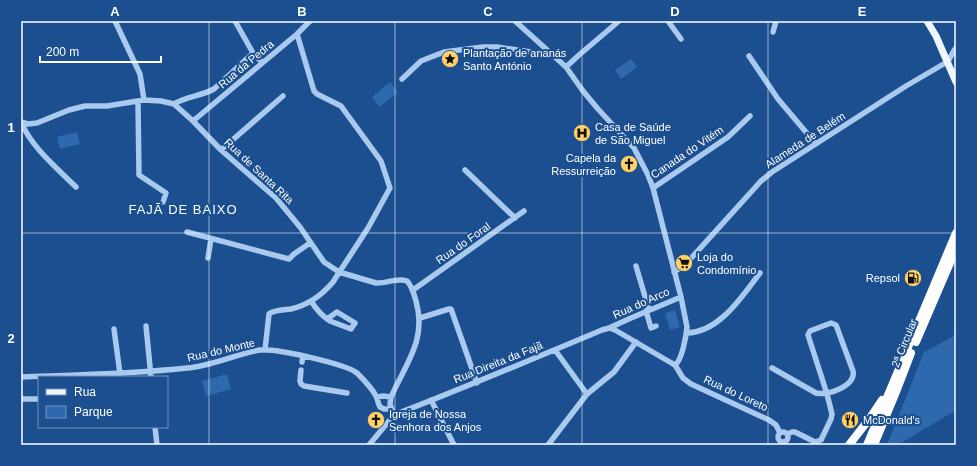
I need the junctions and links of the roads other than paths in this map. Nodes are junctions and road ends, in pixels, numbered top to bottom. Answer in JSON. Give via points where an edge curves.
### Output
{"nodes":[{"id":1,"x":115,"y":21,"type":"edge"},
{"id":2,"x":235,"y":21,"type":"edge"},
{"id":3,"x":310,"y":21,"type":"edge"},
{"id":4,"x":515,"y":21,"type":"edge"},
{"id":5,"x":619,"y":21,"type":"edge"},
{"id":6,"x":668,"y":21,"type":"edge"},
{"id":7,"x":776,"y":21,"type":"edge"},
{"id":8,"x":927,"y":21,"type":"edge"},
{"id":9,"x":772,"y":32,"type":"dead end"},
{"id":10,"x":297,"y":34,"type":"junction"},
{"id":11,"x":681,"y":39,"type":"dead end"},
{"id":12,"x":956,"y":48,"type":"edge"},
{"id":13,"x":253,"y":53,"type":"junction"},
{"id":14,"x":550,"y":53,"type":"junction"},
{"id":15,"x":750,"y":56,"type":"dead end"},
{"id":16,"x":262,"y":62,"type":"junction"},
{"id":17,"x":947,"y":62,"type":"junction"},
{"id":18,"x":566,"y":67,"type":"junction"},
{"id":19,"x":402,"y":79,"type":"dead end"},
{"id":20,"x":956,"y":82,"type":"edge"},
{"id":21,"x":283,"y":96,"type":"dead end"},
{"id":22,"x":141,"y":100,"type":"junction"},
{"id":23,"x":174,"y":104,"type":"junction"},
{"id":24,"x":750,"y":116,"type":"dead end"},
{"id":25,"x":193,"y":121,"type":"junction"},
{"id":26,"x":21,"y":122,"type":"edge"},
{"id":27,"x":816,"y":144,"type":"junction"},
{"id":28,"x":221,"y":150,"type":"junction"},
{"id":29,"x":465,"y":170,"type":"dead end"},
{"id":30,"x":76,"y":187,"type":"dead end"},
{"id":31,"x":653,"y":188,"type":"junction"},
{"id":32,"x":163,"y":202,"type":"dead end"},
{"id":33,"x":524,"y":211,"type":"dead end"},
{"id":34,"x":515,"y":218,"type":"junction"},
{"id":35,"x":187,"y":232,"type":"dead end"},
{"id":36,"x":956,"y":234,"type":"edge"},
{"id":37,"x":211,"y":239,"type":"junction"},
{"id":38,"x":310,"y":243,"type":"junction"},
{"id":39,"x":952,"y":250,"type":"edge"},
{"id":40,"x":208,"y":258,"type":"dead end"},
{"id":41,"x":636,"y":266,"type":"dead end"},
{"id":42,"x":339,"y":272,"type":"junction"},
{"id":43,"x":674,"y":272,"type":"junction"},
{"id":44,"x":760,"y":273,"type":"dead end"},
{"id":45,"x":413,"y":290,"type":"junction"},
{"id":46,"x":680,"y":297,"type":"junction"},
{"id":47,"x":311,"y":301,"type":"junction"},
{"id":48,"x":647,"y":311,"type":"junction"},
{"id":49,"x":420,"y":318,"type":"junction"},
{"id":50,"x":327,"y":319,"type":"dead end"},
{"id":51,"x":146,"y":326,"type":"dead end"},
{"id":52,"x":656,"y":326,"type":"dead end"},
{"id":53,"x":609,"y":328,"type":"junction"},
{"id":54,"x":114,"y":329,"type":"dead end"},
{"id":55,"x":687,"y":333,"type":"junction"},
{"id":56,"x":636,"y":342,"type":"junction"},
{"id":57,"x":265,"y":350,"type":"junction"},
{"id":58,"x":555,"y":350,"type":"junction"},
{"id":59,"x":675,"y":365,"type":"junction"},
{"id":60,"x":772,"y":368,"type":"dead end"},
{"id":61,"x":301,"y":370,"type":"dead end"},
{"id":62,"x":120,"y":374,"type":"junction"},
{"id":63,"x":151,"y":374,"type":"edge"},
{"id":64,"x":77,"y":376,"type":"edge"},
{"id":65,"x":21,"y":377,"type":"edge"},
{"id":66,"x":38,"y":377,"type":"edge"},
{"id":67,"x":477,"y":383,"type":"junction"},
{"id":68,"x":891,"y":388,"type":"junction"},
{"id":69,"x":347,"y":393,"type":"dead end"},
{"id":70,"x":587,"y":394,"type":"junction"},
{"id":71,"x":827,"y":394,"type":"junction"},
{"id":72,"x":377,"y":397,"type":"junction"},
{"id":73,"x":391,"y":397,"type":"junction"},
{"id":74,"x":38,"y":399,"type":"edge"},
{"id":75,"x":21,"y":400,"type":"edge"},
{"id":76,"x":431,"y":400,"type":"junction"},
{"id":77,"x":391,"y":409,"type":"junction"},
{"id":78,"x":394,"y":415,"type":"junction"},
{"id":79,"x":155,"y":428,"type":"edge"},
{"id":80,"x":780,"y":433,"type":"junction"},
{"id":81,"x":787,"y":434,"type":"junction"},
{"id":82,"x":799,"y":434,"type":"junction"},
{"id":83,"x":785,"y":444,"type":"edge"},
{"id":84,"x":157,"y":445,"type":"edge"},
{"id":85,"x":369,"y":445,"type":"edge"},
{"id":86,"x":454,"y":445,"type":"edge"},
{"id":87,"x":548,"y":445,"type":"edge"},
{"id":88,"x":849,"y":445,"type":"edge"},
{"id":89,"x":867,"y":445,"type":"edge"},
{"id":90,"x":874,"y":445,"type":"edge"}],
"edges":[{"from":1,"to":22,"type":"street","via":[[140,74]]},
{"from":2,"to":13,"type":"street"},
{"from":3,"to":10,"type":"street","name":"Rua da Pedra"},
{"from":4,"to":14,"type":"street"},
{"from":5,"to":18,"type":"street"},
{"from":6,"to":11,"type":"street"},
{"from":7,"to":9,"type":"street"},
{"from":8,"to":17,"type":"main road"},
{"from":10,"to":16,"type":"street","name":"Rua da Pedra"},
{"from":10,"to":42,"type":"street","via":[[314,91],[341,106],[381,161],[390,187],[368,228]]},
{"from":12,"to":17,"type":"street"},
{"from":13,"to":16,"type":"street"},
{"from":13,"to":23,"type":"street","via":[[214,89]]},
{"from":14,"to":18,"type":"street"},
{"from":14,"to":19,"type":"street","via":[[497,47],[444,52],[421,61]]},
{"from":15,"to":27,"type":"street","via":[[778,99]]},
{"from":16,"to":25,"type":"street","name":"Rua da Pedra"},
{"from":17,"to":20,"type":"main road"},
{"from":17,"to":27,"type":"street","name":"Alameda de Belém"},
{"from":18,"to":31,"type":"street","via":[[598,110],[634,148]]},
{"from":21,"to":28,"type":"street"},
{"from":22,"to":23,"type":"street"},
{"from":22,"to":26,"type":"street","via":[[77,108],[36,123]]},
{"from":22,"to":32,"type":"street","via":[[139,175],[166,193]]},
{"from":23,"to":25,"type":"street","name":"Rua de Santa Rita"},
{"from":24,"to":31,"type":"street","name":"Canada do Vitém","via":[[728,137]]},
{"from":25,"to":28,"type":"street","name":"Rua de Santa Rita"},
{"from":26,"to":30,"type":"street","via":[[36,147]]},
{"from":27,"to":43,"type":"street","name":"Alameda de Belém","via":[[764,178],[685,265]]},
{"from":28,"to":38,"type":"street","name":"Rua de Santa Rita","via":[[276,198]]},
{"from":29,"to":34,"type":"street"},
{"from":31,"to":43,"type":"street"},
{"from":33,"to":34,"type":"street","name":"Rua do Foral"},
{"from":34,"to":45,"type":"street","name":"Rua do Foral"},
{"from":35,"to":37,"type":"street"},
{"from":36,"to":39,"type":"highway"},
{"from":37,"to":38,"type":"street","via":[[289,259]]},
{"from":37,"to":40,"type":"street"},
{"from":38,"to":42,"type":"street","name":"Rua de Santa Rita","via":[[324,262]]},
{"from":39,"to":68,"type":"highway","name":"2ª Circular"},
{"from":39,"to":90,"type":"highway","name":"2ª Circular"},
{"from":41,"to":48,"type":"street"},
{"from":42,"to":45,"type":"street","name":"Rua de Santa Rita","via":[[376,283],[404,280],[410,283]]},
{"from":42,"to":47,"type":"street","via":[[328,288]]},
{"from":43,"to":46,"type":"street"},
{"from":44,"to":55,"type":"street","via":[[725,316],[700,332]]},
{"from":45,"to":49,"type":"street"},
{"from":46,"to":48,"type":"street","name":"Rua do Arco"},
{"from":46,"to":55,"type":"street"},
{"from":47,"to":50,"type":"street"},
{"from":47,"to":57,"type":"street","via":[[271,313]]},
{"from":48,"to":52,"type":"street","via":[[651,328]]},
{"from":48,"to":53,"type":"street","name":"Rua do Arco"},
{"from":49,"to":67,"type":"street","via":[[451,309]]},
{"from":49,"to":73,"type":"street","via":[[417,342]]},
{"from":51,"to":63,"type":"street"},
{"from":53,"to":56,"type":"street"},
{"from":53,"to":58,"type":"street","name":"Rua Direita da Fajã"},
{"from":54,"to":62,"type":"street"},
{"from":55,"to":59,"type":"street","via":[[679,361]]},
{"from":56,"to":59,"type":"street"},
{"from":56,"to":70,"type":"street","via":[[614,372]]},
{"from":57,"to":63,"type":"street","name":"Rua do Monte","via":[[194,368]]},
{"from":57,"to":72,"type":"street","name":"Rua do Monte","via":[[347,368],[356,372]]},
{"from":58,"to":67,"type":"street","name":"Rua Direita da Fajã"},
{"from":58,"to":70,"type":"street"},
{"from":59,"to":80,"type":"street","name":"Rua do Loreto","via":[[680,375],[691,384],[769,420],[776,425]]},
{"from":60,"to":71,"type":"street","via":[[816,393]]},
{"from":61,"to":69,"type":"street","via":[[300,381],[304,386]]},
{"from":62,"to":63,"type":"street","name":"Rua do Monte"},
{"from":62,"to":64,"type":"street","name":"Rua do Monte"},
{"from":65,"to":66,"type":"street","name":"Rua do Monte"},
{"from":67,"to":76,"type":"street","name":"Rua Direita da Fajã"},
{"from":68,"to":88,"type":"highway"},
{"from":68,"to":89,"type":"highway","name":"2ª Circular"},
{"from":70,"to":87,"type":"street"},
{"from":71,"to":71,"type":"street","via":[[851,381],[854,375],[838,327],[833,323],[811,330],[808,334]]},
{"from":71,"to":82,"type":"street","via":[[832,414],[821,440],[815,442]]},
{"from":72,"to":73,"type":"street"},
{"from":72,"to":77,"type":"street","name":"Rua do Monte","via":[[380,407]]},
{"from":73,"to":77,"type":"street"},
{"from":74,"to":75,"type":"street"},
{"from":76,"to":78,"type":"street","name":"Rua Direita da Fajã"},
{"from":76,"to":86,"type":"street"},
{"from":77,"to":78,"type":"street"},
{"from":78,"to":85,"type":"street"},
{"from":79,"to":84,"type":"street"},
{"from":80,"to":81,"type":"street"},
{"from":80,"to":83,"type":"street","via":[[778,437]]},
{"from":81,"to":82,"type":"street"},
{"from":81,"to":83,"type":"street"},
{"from":82,"to":83,"type":"street"}]}
